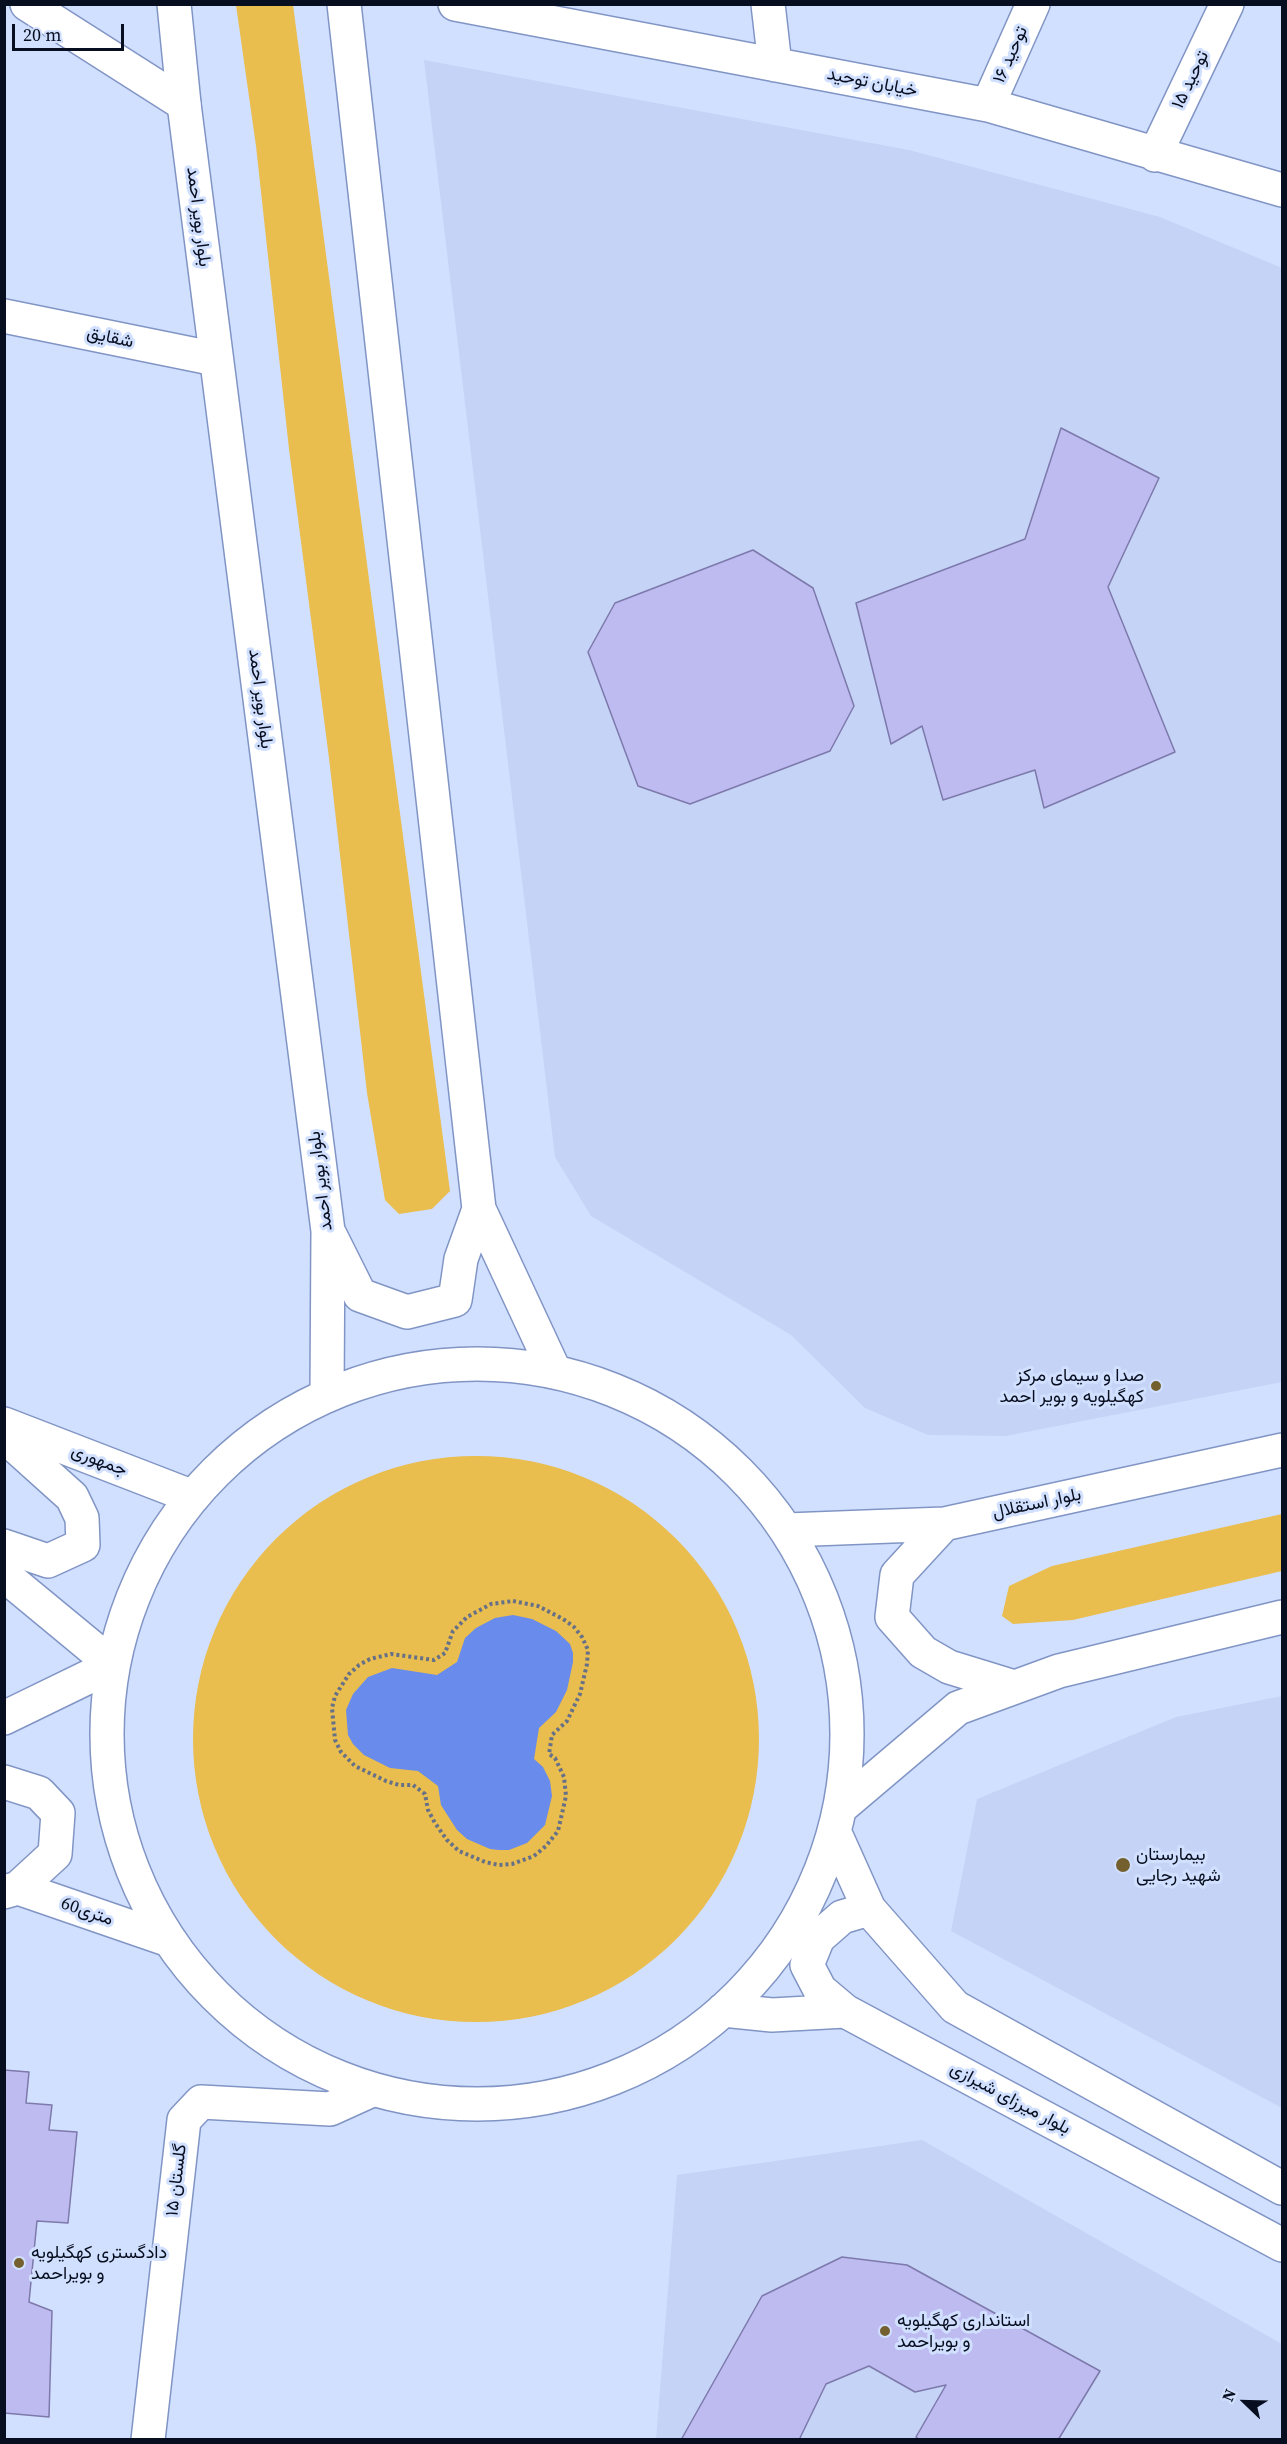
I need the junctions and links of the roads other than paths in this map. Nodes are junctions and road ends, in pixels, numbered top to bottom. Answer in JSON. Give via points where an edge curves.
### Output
{"nodes":[{"id":1,"x":27,"y":4,"type":"edge"},
{"id":2,"x":174,"y":4,"type":"edge"},
{"id":3,"x":344,"y":4,"type":"edge"},
{"id":4,"x":455,"y":4,"type":"edge"},
{"id":5,"x":768,"y":4,"type":"edge"},
{"id":6,"x":1033,"y":4,"type":"edge"},
{"id":7,"x":1227,"y":4,"type":"edge"},
{"id":8,"x":775,"y":65,"type":"junction"},
{"id":9,"x":184,"y":104,"type":"junction"},
{"id":10,"x":988,"y":105,"type":"junction"},
{"id":11,"x":1155,"y":154,"type":"junction"},
{"id":12,"x":1282,"y":190,"type":"edge"},
{"id":13,"x":4,"y":316,"type":"edge"},
{"id":14,"x":216,"y":359,"type":"junction"},
{"id":15,"x":479,"y":1209,"type":"junction"},
{"id":16,"x":328,"y":1231,"type":"junction"},
{"id":17,"x":554,"y":1370,"type":"junction"},
{"id":18,"x":327,"y":1395,"type":"junction"},
{"id":19,"x":4,"y":1424,"type":"edge"},
{"id":20,"x":4,"y":1436,"type":"edge"},
{"id":21,"x":1282,"y":1450,"type":"edge"},
{"id":22,"x":193,"y":1497,"type":"junction"},
{"id":23,"x":944,"y":1524,"type":"junction"},
{"id":24,"x":787,"y":1530,"type":"junction"},
{"id":25,"x":4,"y":1546,"type":"edge"},
{"id":26,"x":4,"y":1575,"type":"edge"},
{"id":27,"x":1282,"y":1617,"type":"edge"},
{"id":28,"x":113,"y":1665,"type":"junction"},
{"id":29,"x":1014,"y":1688,"type":"junction"},
{"id":30,"x":4,"y":1718,"type":"edge"},
{"id":31,"x":4,"y":1782,"type":"edge"},
{"id":32,"x":837,"y":1820,"type":"junction"},
{"id":33,"x":11,"y":1890,"type":"edge"},
{"id":34,"x":869,"y":1909,"type":"junction"},
{"id":35,"x":169,"y":1940,"type":"junction"},
{"id":36,"x":723,"y":2010,"type":"junction"},
{"id":37,"x":845,"y":2011,"type":"junction"},
{"id":38,"x":372,"y":2090,"type":"junction"},
{"id":39,"x":1282,"y":2187,"type":"edge"},
{"id":40,"x":1282,"y":2245,"type":"edge"},
{"id":41,"x":148,"y":2439,"type":"edge"}],
"edges":[{"from":1,"to":9,"type":"main road"},
{"from":2,"to":9,"type":"main road","name":"بلوار بویر احمد"},
{"from":3,"to":15,"type":"main road"},
{"from":4,"to":8,"type":"main road","name":"خیابان توحید"},
{"from":5,"to":8,"type":"main road"},
{"from":6,"to":10,"type":"main road","name":"توحید ۱۶"},
{"from":7,"to":11,"type":"main road","name":"توحید ۱۵"},
{"from":8,"to":10,"type":"main road","name":"خیابان توحید"},
{"from":9,"to":14,"type":"main road","name":"بلوار بویر احمد"},
{"from":10,"to":11,"type":"main road","name":"خیابان توحید"},
{"from":11,"to":12,"type":"main road","name":"خیابان توحید"},
{"from":13,"to":14,"type":"main road","name":"شقایق"},
{"from":14,"to":16,"type":"main road","name":"بلوار بویر احمد"},
{"from":15,"to":16,"type":"main road","via":[[461,1259],[455,1300],[407,1312],[360,1295]]},
{"from":15,"to":17,"type":"main road"},
{"from":16,"to":18,"type":"main road","name":"بلوار بویر احمد"},
{"from":17,"to":18,"type":"main road","via":[[496,1362],[438,1364],[381,1375]]},
{"from":17,"to":24,"type":"main road","via":[[623,1392],[687,1427],[742,1473]]},
{"from":18,"to":22,"type":"main road","via":[[277,1422],[232,1456]]},
{"from":19,"to":22,"type":"main road","name":"جمهوری"},
{"from":20,"to":25,"type":"main road","via":[[72,1497],[82,1518],[83,1545],[48,1561]]},
{"from":21,"to":23,"type":"main road","name":"بلوار استقلال"},
{"from":22,"to":28,"type":"main road","via":[[157,1548],[130,1605]]},
{"from":23,"to":24,"type":"main road","name":"بلوار استقلال"},
{"from":23,"to":29,"type":"main road","via":[[897,1575],[892,1617],[923,1652],[949,1666]]},
{"from":24,"to":32,"type":"main road","via":[[820,1594],[841,1664],[847,1736]]},
{"from":26,"to":28,"type":"main road"},
{"from":27,"to":29,"type":"main road","via":[[1059,1671]]},
{"from":28,"to":30,"type":"main road"},
{"from":28,"to":35,"type":"main road","via":[[107,1737],[114,1808],[135,1877]]},
{"from":29,"to":32,"type":"main road","via":[[958,1708]]},
{"from":31,"to":33,"type":"main road","via":[[39,1793],[58,1814],[55,1854]]},
{"from":32,"to":34,"type":"main road"},
{"from":32,"to":36,"type":"main road","via":[[820,1872],[802,1910],[754,1980]]},
{"from":33,"to":35,"type":"main road","name":"60متری"},
{"from":34,"to":37,"type":"main road","name":"بلوار میرزای شیرازی","via":[[842,1917],[818,1938],[807,1965],[820,1990]]},
{"from":34,"to":39,"type":"main road","via":[[955,2007]]},
{"from":35,"to":38,"type":"main road","via":[[209,1991],[257,2034],[312,2067]]},
{"from":36,"to":37,"type":"main road","via":[[772,2015]]},
{"from":36,"to":38,"type":"main road","via":[[673,2048],[618,2077],[558,2096],[496,2104],[434,2103]]},
{"from":37,"to":40,"type":"main road","name":"بلوار میرزای شیرازی"},
{"from":38,"to":41,"type":"main road","name":"گلستان ۱۵","via":[[330,2109],[201,2102],[184,2121]]}]}
